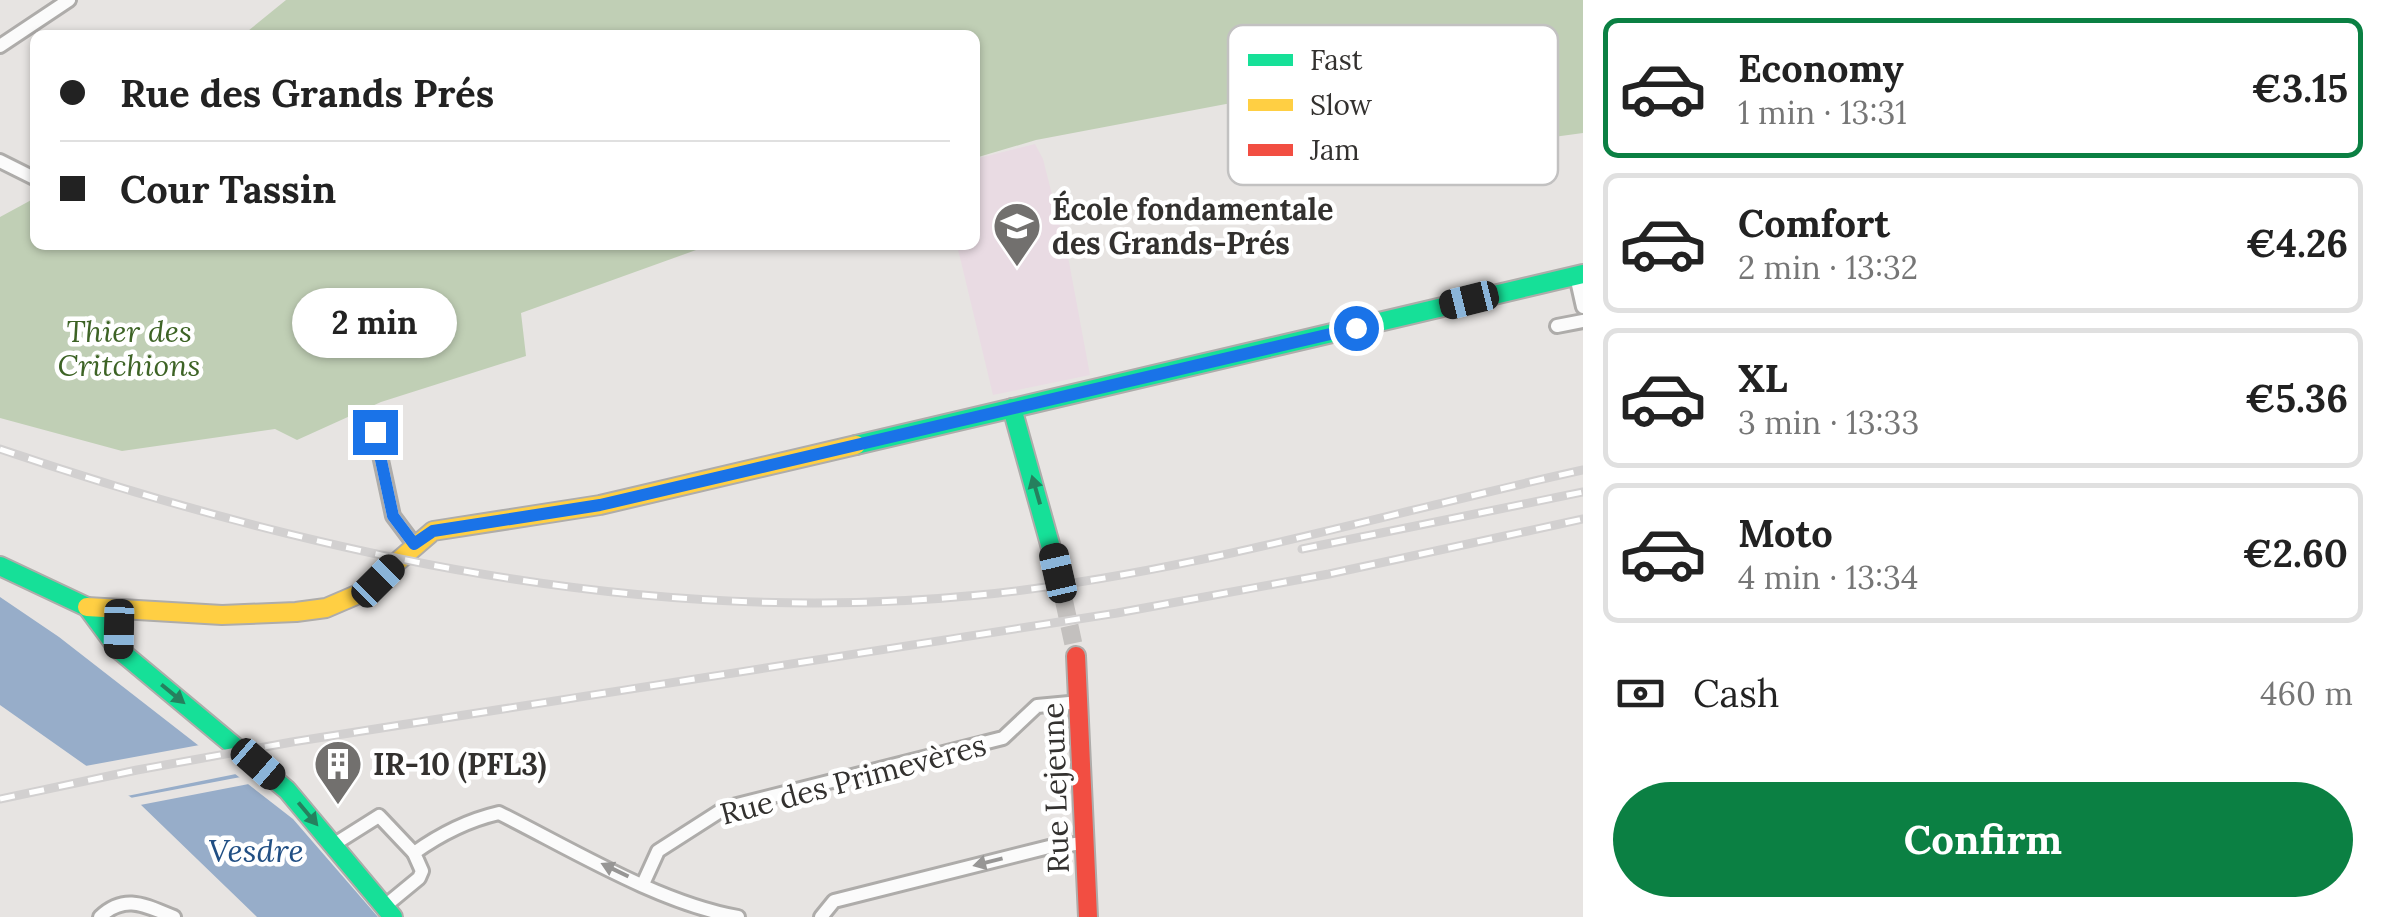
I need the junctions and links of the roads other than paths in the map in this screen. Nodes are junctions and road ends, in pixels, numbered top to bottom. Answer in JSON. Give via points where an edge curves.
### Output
{"nodes":[{"id":1,"x":69,"y":0,"type":"edge"},
{"id":2,"x":0,"y":46,"type":"edge"},
{"id":3,"x":0,"y":161,"type":"edge"},
{"id":4,"x":30,"y":176,"type":"edge"},
{"id":5,"x":1579,"y":275,"type":"edge"},
{"id":6,"x":1583,"y":307,"type":"edge"},
{"id":7,"x":1583,"y":322,"type":"edge"},
{"id":8,"x":1557,"y":326,"type":"dead end"},
{"id":9,"x":1012,"y":408,"type":"junction"},
{"id":10,"x":375,"y":432,"type":"dead end"},
{"id":11,"x":414,"y":544,"type":"junction"},
{"id":12,"x":0,"y":566,"type":"edge"},
{"id":13,"x":1058,"y":573,"type":"tunnel mouth"},
{"id":14,"x":87,"y":607,"type":"junction"},
{"id":15,"x":131,"y":612,"type":"junction"},
{"id":16,"x":118,"y":649,"type":"junction"},
{"id":17,"x":1076,"y":656,"type":"tunnel mouth"},
{"id":18,"x":1080,"y":702,"type":"junction"},
{"id":19,"x":1084,"y":844,"type":"junction"},
{"id":20,"x":334,"y":845,"type":"junction"},
{"id":21,"x":414,"y":853,"type":"junction"},
{"id":22,"x":643,"y":884,"type":"junction"},
{"id":23,"x":389,"y":912,"type":"edge"},
{"id":24,"x":100,"y":917,"type":"edge"},
{"id":25,"x":174,"y":917,"type":"edge"},
{"id":26,"x":738,"y":917,"type":"edge"},
{"id":27,"x":821,"y":917,"type":"edge"},
{"id":28,"x":1088,"y":917,"type":"edge"}],
"edges":[{"from":1,"to":2,"type":"street"},
{"from":3,"to":4,"type":"street"},
{"from":5,"to":6,"type":"street"},
{"from":5,"to":9,"type":"main road"},
{"from":7,"to":8,"type":"street"},
{"from":9,"to":11,"type":"main road","via":[[600,505],[433,531]]},
{"from":13,"to":9,"type":"main road","one_way":true},
{"from":10,"to":11,"type":"street","via":[[393,516]]},
{"from":11,"to":15,"type":"main road","via":[[378,581],[319,610]]},
{"from":12,"to":14,"type":"main road"},
{"from":14,"to":15,"type":"main road"},
{"from":14,"to":16,"type":"main road"},
{"from":15,"to":16,"type":"main road","via":[[119,629]]},
{"from":16,"to":20,"type":"main road","one_way":true,"via":[[287,790]]},
{"from":17,"to":18,"type":"main road","name":"Rue Lejeune"},
{"from":18,"to":19,"type":"main road","name":"Rue Lejeune"},
{"from":18,"to":22,"type":"street","name":"Rue des Primevères","via":[[1036,706],[1003,738],[725,808],[658,852]]},
{"from":19,"to":27,"type":"street","one_way":true,"via":[[834,901]]},
{"from":19,"to":28,"type":"main road","name":"Rue Lejeune"},
{"from":20,"to":21,"type":"street","via":[[379,816]]},
{"from":20,"to":23,"type":"main road"},
{"from":22,"to":21,"type":"street","one_way":true,"via":[[499,813]]},
{"from":21,"to":23,"type":"street","via":[[420,878]]},
{"from":22,"to":26,"type":"street","via":[[708,912]]},
{"from":24,"to":25,"type":"street","via":[[122,902]]}]}
